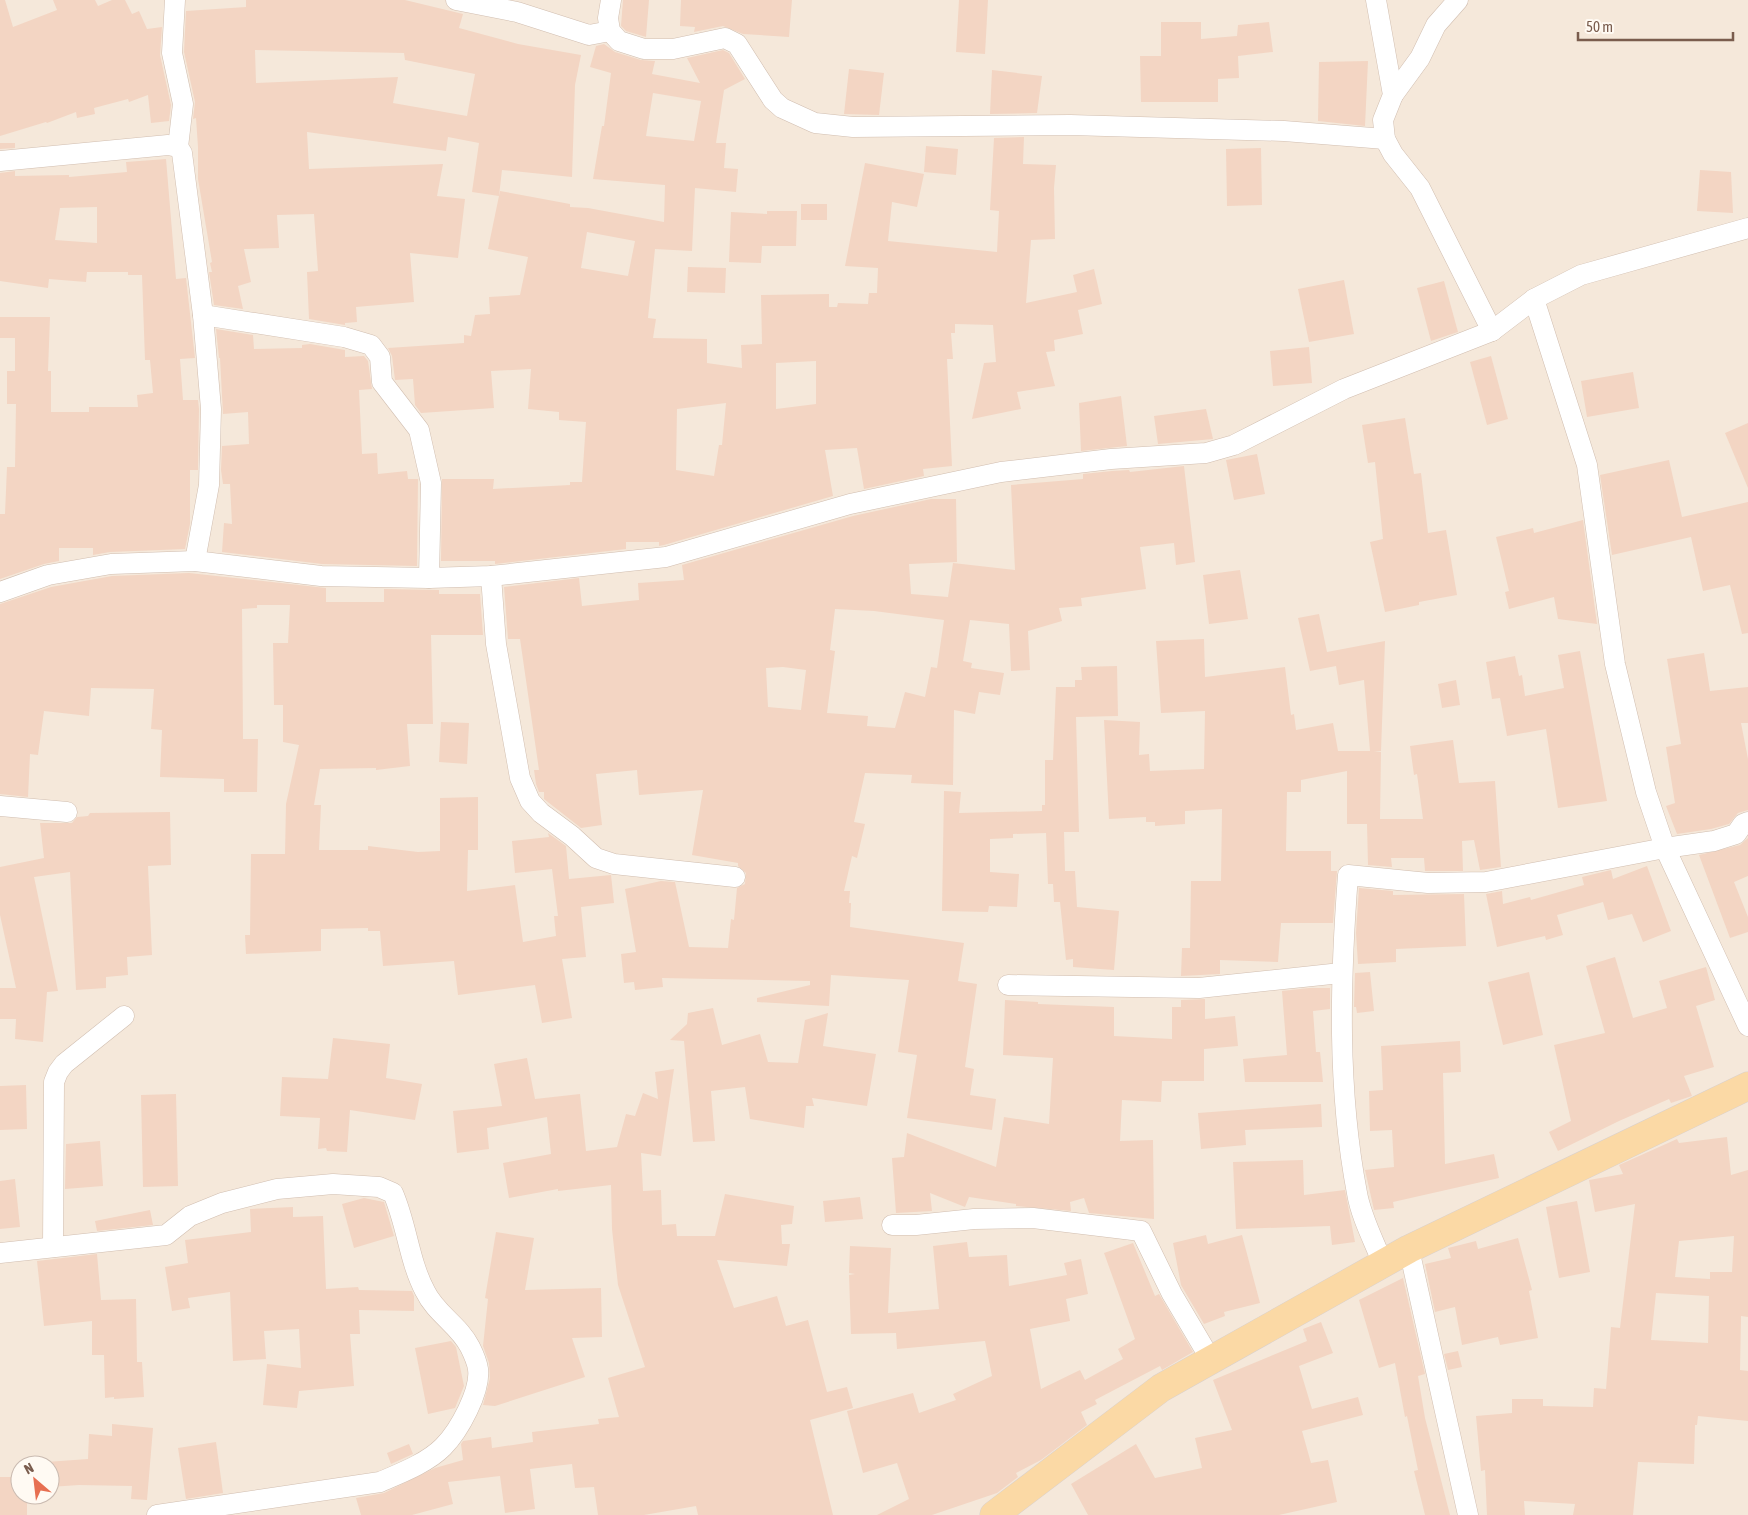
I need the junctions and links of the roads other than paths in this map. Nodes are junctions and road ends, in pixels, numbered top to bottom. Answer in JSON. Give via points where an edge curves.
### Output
{"nodes":[{"id":1,"x":175,"y":0,"type":"edge"},
{"id":2,"x":456,"y":0,"type":"edge"},
{"id":3,"x":611,"y":0,"type":"edge"},
{"id":4,"x":1376,"y":0,"type":"edge"},
{"id":5,"x":1458,"y":0,"type":"edge"},
{"id":6,"x":610,"y":31,"type":"junction"},
{"id":7,"x":1394,"y":95,"type":"junction"},
{"id":8,"x":1385,"y":138,"type":"junction"},
{"id":9,"x":178,"y":147,"type":"junction"},
{"id":10,"x":0,"y":160,"type":"edge"},
{"id":11,"x":1748,"y":228,"type":"edge"},
{"id":12,"x":1534,"y":299,"type":"junction"},
{"id":13,"x":203,"y":315,"type":"junction"},
{"id":14,"x":1492,"y":331,"type":"junction"},
{"id":15,"x":195,"y":561,"type":"junction"},
{"id":16,"x":491,"y":576,"type":"junction"},
{"id":17,"x":429,"y":578,"type":"junction"},
{"id":18,"x":0,"y":592,"type":"edge"},
{"id":19,"x":0,"y":806,"type":"edge"},
{"id":20,"x":67,"y":812,"type":"dead end"},
{"id":21,"x":1748,"y":822,"type":"edge"},
{"id":22,"x":1665,"y":848,"type":"junction"},
{"id":23,"x":735,"y":876,"type":"dead end"},
{"id":24,"x":1341,"y":973,"type":"junction"},
{"id":25,"x":1008,"y":985,"type":"dead end"},
{"id":26,"x":124,"y":1016,"type":"dead end"},
{"id":27,"x":1748,"y":1026,"type":"edge"},
{"id":28,"x":1748,"y":1086,"type":"edge"},
{"id":29,"x":892,"y":1225,"type":"dead end"},
{"id":30,"x":53,"y":1247,"type":"junction"},
{"id":31,"x":1409,"y":1248,"type":"junction"},
{"id":32,"x":0,"y":1253,"type":"edge"},
{"id":33,"x":1383,"y":1264,"type":"junction"},
{"id":34,"x":1210,"y":1360,"type":"junction"},
{"id":35,"x":235,"y":1510,"type":"edge"},
{"id":36,"x":1000,"y":1513,"type":"edge"},
{"id":37,"x":157,"y":1515,"type":"edge"},
{"id":38,"x":1468,"y":1515,"type":"edge"}],
"edges":[{"from":1,"to":9,"type":"street","via":[[172,53],[183,104]]},
{"from":2,"to":6,"type":"street","via":[[517,12],[589,35]]},
{"from":3,"to":6,"type":"street"},
{"from":4,"to":7,"type":"street"},
{"from":5,"to":7,"type":"street","via":[[1436,25],[1420,58]]},
{"from":6,"to":8,"type":"street","via":[[619,41],[644,49],[673,48],[725,38],[737,44],[773,100],[782,108],[815,123],[853,127],[1070,125],[1284,131]]},
{"from":7,"to":8,"type":"street","via":[[1383,120]]},
{"from":8,"to":14,"type":"street","via":[[1393,154],[1420,188]]},
{"from":9,"to":10,"type":"street","via":[[168,145]]},
{"from":9,"to":13,"type":"street","via":[[182,153]]},
{"from":11,"to":12,"type":"street","via":[[1581,275]]},
{"from":12,"to":14,"type":"street"},
{"from":12,"to":22,"type":"street","via":[[1586,465],[1615,664],[1646,792]]},
{"from":13,"to":15,"type":"street","via":[[211,418],[209,485]]},
{"from":13,"to":17,"type":"street","via":[[344,337],[371,346],[380,357],[382,382],[420,430],[431,483]]},
{"from":14,"to":16,"type":"street","via":[[1344,388],[1234,445],[1206,453],[1112,459],[1001,472],[850,504],[666,557]]},
{"from":15,"to":17,"type":"street","via":[[321,576]]},
{"from":15,"to":18,"type":"street","via":[[111,564],[48,575]]},
{"from":16,"to":17,"type":"street"},
{"from":16,"to":23,"type":"street","via":[[496,644],[520,778],[530,802],[596,858],[614,864]]},
{"from":19,"to":20,"type":"street"},
{"from":21,"to":22,"type":"street","via":[[1736,834],[1714,841]]},
{"from":22,"to":24,"type":"street","via":[[1486,882],[1428,883],[1348,875]]},
{"from":22,"to":27,"type":"street"},
{"from":24,"to":25,"type":"street","via":[[1198,988]]},
{"from":24,"to":33,"type":"street","via":[[1346,1121],[1356,1186]]},
{"from":26,"to":30,"type":"street","via":[[64,1064],[54,1082]]},
{"from":28,"to":31,"type":"main road"},
{"from":29,"to":34,"type":"street","via":[[1033,1218],[1141,1231]]},
{"from":30,"to":32,"type":"street"},
{"from":30,"to":35,"type":"street","via":[[166,1234],[190,1216],[222,1203],[277,1189],[333,1184],[379,1187],[393,1193],[425,1292],[440,1314],[456,1326],[470,1346],[478,1368],[476,1393],[443,1448],[405,1471],[380,1482]]},
{"from":31,"to":33,"type":"main road"},
{"from":31,"to":38,"type":"street"},
{"from":33,"to":34,"type":"main road"},
{"from":34,"to":36,"type":"main road","via":[[1161,1388]]},
{"from":35,"to":37,"type":"street"}]}
